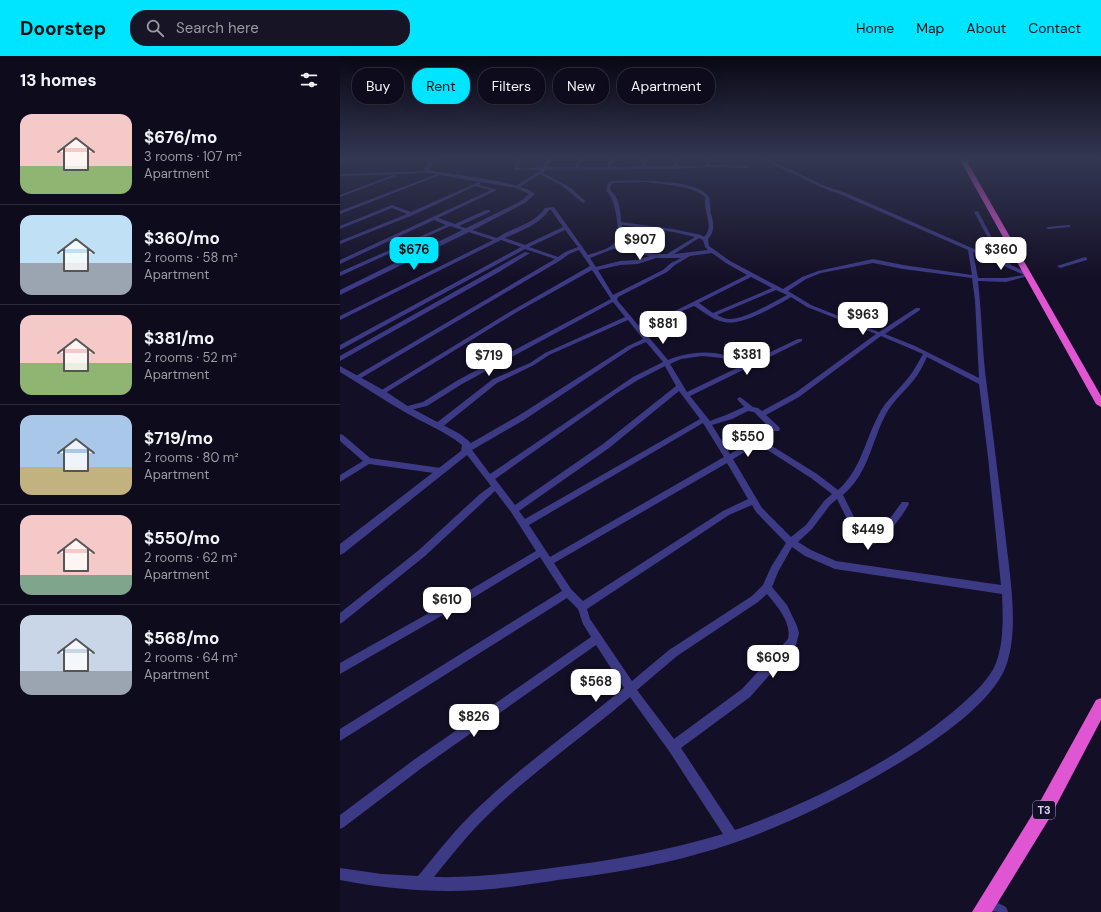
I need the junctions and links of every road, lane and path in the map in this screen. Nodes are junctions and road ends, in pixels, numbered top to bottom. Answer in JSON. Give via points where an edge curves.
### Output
{"nodes":[{"id":1,"x":378,"y":198,"type":"edge"},
{"id":2,"x":446,"y":198,"type":"edge"},
{"id":3,"x":478,"y":198,"type":"edge"},
{"id":4,"x":529,"y":198,"type":"edge"},
{"id":5,"x":579,"y":198,"type":"edge"},
{"id":6,"x":614,"y":198,"type":"edge"},
{"id":7,"x":707,"y":198,"type":"edge"},
{"id":8,"x":853,"y":198,"type":"edge"},
{"id":9,"x":985,"y":198,"type":"edge"},
{"id":10,"x":582,"y":202,"type":"dead end"},
{"id":11,"x":488,"y":211,"type":"dead end"},
{"id":12,"x":976,"y":212,"type":"dead end"},
{"id":13,"x":340,"y":213,"type":"edge"},
{"id":14,"x":411,"y":214,"type":"junction"},
{"id":15,"x":434,"y":218,"type":"junction"},
{"id":16,"x":357,"y":222,"type":"junction"},
{"id":17,"x":618,"y":223,"type":"junction"},
{"id":18,"x":363,"y":224,"type":"dead end"},
{"id":19,"x":449,"y":225,"type":"junction"},
{"id":20,"x":369,"y":226,"type":"dead end"},
{"id":21,"x":455,"y":226,"type":"junction"},
{"id":22,"x":1068,"y":226,"type":"dead end"},
{"id":23,"x":340,"y":228,"type":"edge"},
{"id":24,"x":566,"y":228,"type":"junction"},
{"id":25,"x":1048,"y":228,"type":"dead end"},
{"id":26,"x":375,"y":229,"type":"junction"},
{"id":27,"x":467,"y":231,"type":"junction"},
{"id":28,"x":699,"y":236,"type":"junction"},
{"id":29,"x":705,"y":238,"type":"junction"},
{"id":30,"x":498,"y":239,"type":"junction"},
{"id":31,"x":340,"y":243,"type":"edge"},
{"id":32,"x":525,"y":247,"type":"junction"},
{"id":33,"x":613,"y":247,"type":"junction"},
{"id":34,"x":580,"y":248,"type":"junction"},
{"id":35,"x":970,"y":250,"type":"junction"},
{"id":36,"x":712,"y":251,"type":"junction"},
{"id":37,"x":527,"y":253,"type":"dead end"},
{"id":38,"x":668,"y":255,"type":"junction"},
{"id":39,"x":656,"y":256,"type":"junction"},
{"id":40,"x":688,"y":256,"type":"junction"},
{"id":41,"x":587,"y":257,"type":"junction"},
{"id":42,"x":1085,"y":258,"type":"dead end"},
{"id":43,"x":560,"y":259,"type":"junction"},
{"id":44,"x":340,"y":262,"type":"edge"},
{"id":45,"x":1009,"y":266,"type":"junction"},
{"id":46,"x":1060,"y":266,"type":"dead end"},
{"id":47,"x":594,"y":268,"type":"junction"},
{"id":48,"x":340,"y":274,"type":"edge"},
{"id":49,"x":751,"y":274,"type":"junction"},
{"id":50,"x":1029,"y":275,"type":"junction"},
{"id":51,"x":974,"y":278,"type":"junction"},
{"id":52,"x":776,"y":288,"type":"junction"},
{"id":53,"x":783,"y":292,"type":"junction"},
{"id":54,"x":340,"y":293,"type":"edge"},
{"id":55,"x":791,"y":295,"type":"junction"},
{"id":56,"x":614,"y":299,"type":"junction"},
{"id":57,"x":694,"y":303,"type":"junction"},
{"id":58,"x":918,"y":309,"type":"dead end"},
{"id":59,"x":713,"y":315,"type":"junction"},
{"id":60,"x":340,"y":318,"type":"edge"},
{"id":61,"x":628,"y":318,"type":"junction"},
{"id":62,"x":637,"y":328,"type":"junction"},
{"id":63,"x":880,"y":334,"type":"junction"},
{"id":64,"x":646,"y":340,"type":"junction"},
{"id":65,"x":800,"y":340,"type":"dead end"},
{"id":66,"x":340,"y":348,"type":"edge"},
{"id":67,"x":926,"y":354,"type":"junction"},
{"id":68,"x":340,"y":359,"type":"edge"},
{"id":69,"x":666,"y":362,"type":"junction"},
{"id":70,"x":745,"y":367,"type":"junction"},
{"id":71,"x":340,"y":369,"type":"edge"},
{"id":72,"x":356,"y":378,"type":"junction"},
{"id":73,"x":983,"y":383,"type":"junction"},
{"id":74,"x":680,"y":387,"type":"junction"},
{"id":75,"x":382,"y":393,"type":"junction"},
{"id":76,"x":686,"y":395,"type":"junction"},
{"id":77,"x":740,"y":399,"type":"dead end"},
{"id":78,"x":1101,"y":404,"type":"edge"},
{"id":79,"x":406,"y":409,"type":"junction"},
{"id":80,"x":751,"y":409,"type":"junction"},
{"id":81,"x":761,"y":415,"type":"junction"},
{"id":82,"x":706,"y":422,"type":"junction"},
{"id":83,"x":438,"y":426,"type":"junction"},
{"id":84,"x":776,"y":429,"type":"dead end"},
{"id":85,"x":340,"y":437,"type":"edge"},
{"id":86,"x":467,"y":449,"type":"junction"},
{"id":87,"x":728,"y":458,"type":"junction"},
{"id":88,"x":368,"y":461,"type":"junction"},
{"id":89,"x":442,"y":471,"type":"junction"},
{"id":90,"x":340,"y":479,"type":"edge"},
{"id":91,"x":493,"y":482,"type":"junction"},
{"id":92,"x":839,"y":495,"type":"junction"},
{"id":93,"x":753,"y":501,"type":"junction"},
{"id":94,"x":905,"y":504,"type":"dead end"},
{"id":95,"x":514,"y":510,"type":"junction"},
{"id":96,"x":523,"y":524,"type":"junction"},
{"id":97,"x":791,"y":542,"type":"junction"},
{"id":98,"x":340,"y":550,"type":"edge"},
{"id":99,"x":541,"y":552,"type":"junction"},
{"id":100,"x":548,"y":562,"type":"junction"},
{"id":101,"x":767,"y":588,"type":"junction"},
{"id":102,"x":1005,"y":590,"type":"junction"},
{"id":103,"x":568,"y":592,"type":"junction"},
{"id":104,"x":582,"y":607,"type":"junction"},
{"id":105,"x":340,"y":619,"type":"edge"},
{"id":106,"x":597,"y":638,"type":"junction"},
{"id":107,"x":340,"y":669,"type":"edge"},
{"id":108,"x":630,"y":689,"type":"junction"},
{"id":109,"x":1101,"y":705,"type":"edge"},
{"id":110,"x":340,"y":735,"type":"edge"},
{"id":111,"x":673,"y":747,"type":"junction"},
{"id":112,"x":340,"y":823,"type":"edge"},
{"id":113,"x":733,"y":837,"type":"junction"},
{"id":114,"x":340,"y":874,"type":"edge"},
{"id":115,"x":420,"y":884,"type":"junction"},
{"id":116,"x":984,"y":908,"type":"edge"},
{"id":117,"x":1001,"y":912,"type":"edge"}],
"edges":[{"from":1,"to":13,"type":"street"},
{"from":2,"to":14,"type":"street"},
{"from":3,"to":15,"type":"street"},
{"from":4,"to":27,"type":"street"},
{"from":5,"to":10,"type":"street"},
{"from":6,"to":17,"type":"street","via":[[618,208]]},
{"from":7,"to":29,"type":"street","via":[[712,225],[710,234]]},
{"from":8,"to":35,"type":"street"},
{"from":9,"to":50,"type":"highway"},
{"from":11,"to":21,"type":"street"},
{"from":12,"to":45,"type":"street"},
{"from":14,"to":16,"type":"street","via":[[392,206]]},
{"from":14,"to":26,"type":"street"},
{"from":15,"to":19,"type":"street"},
{"from":15,"to":44,"type":"street"},
{"from":16,"to":18,"type":"street"},
{"from":16,"to":23,"type":"street"},
{"from":17,"to":28,"type":"street","via":[[688,232]]},
{"from":17,"to":33,"type":"street","via":[[620,236]]},
{"from":19,"to":21,"type":"street"},
{"from":19,"to":48,"type":"street"},
{"from":20,"to":26,"type":"street"},
{"from":21,"to":27,"type":"street"},
{"from":22,"to":25,"type":"street"},
{"from":24,"to":30,"type":"street","via":[[552,209],[548,209],[540,218]]},
{"from":24,"to":32,"type":"street"},
{"from":24,"to":34,"type":"street"},
{"from":26,"to":31,"type":"street"},
{"from":27,"to":30,"type":"street"},
{"from":27,"to":54,"type":"street"},
{"from":28,"to":29,"type":"street"},
{"from":28,"to":38,"type":"street"},
{"from":29,"to":36,"type":"street","via":[[706,246]]},
{"from":30,"to":32,"type":"street"},
{"from":30,"to":60,"type":"street"},
{"from":32,"to":43,"type":"street"},
{"from":32,"to":66,"type":"street"},
{"from":33,"to":39,"type":"street"},
{"from":33,"to":41,"type":"street"},
{"from":34,"to":41,"type":"street"},
{"from":34,"to":43,"type":"street"},
{"from":35,"to":45,"type":"street"},
{"from":35,"to":51,"type":"street"},
{"from":36,"to":40,"type":"street"},
{"from":36,"to":49,"type":"street"},
{"from":37,"to":68,"type":"street"},
{"from":38,"to":39,"type":"street"},
{"from":38,"to":40,"type":"street"},
{"from":39,"to":47,"type":"street","via":[[638,262]]},
{"from":40,"to":56,"type":"street","via":[[665,271],[615,296]]},
{"from":41,"to":47,"type":"street"},
{"from":42,"to":46,"type":"street"},
{"from":43,"to":72,"type":"street"},
{"from":45,"to":50,"type":"street"},
{"from":47,"to":56,"type":"street"},
{"from":47,"to":75,"type":"street","via":[[515,311]]},
{"from":49,"to":52,"type":"street"},
{"from":49,"to":57,"type":"street"},
{"from":50,"to":51,"type":"street","via":[[1006,280]]},
{"from":50,"to":78,"type":"highway"},
{"from":51,"to":53,"type":"street","via":[[873,261],[820,272],[804,278]]},
{"from":51,"to":73,"type":"street"},
{"from":52,"to":53,"type":"street"},
{"from":52,"to":59,"type":"street"},
{"from":53,"to":55,"type":"street"},
{"from":55,"to":59,"type":"street","via":[[730,322]]},
{"from":55,"to":63,"type":"street","via":[[809,306]]},
{"from":56,"to":61,"type":"street"},
{"from":56,"to":79,"type":"street","via":[[460,382],[425,404]]},
{"from":57,"to":59,"type":"street"},
{"from":57,"to":62,"type":"street"},
{"from":58,"to":63,"type":"street"},
{"from":61,"to":62,"type":"street"},
{"from":61,"to":83,"type":"street","via":[[547,354],[495,381]]},
{"from":62,"to":64,"type":"street"},
{"from":63,"to":67,"type":"street"},
{"from":63,"to":81,"type":"street","via":[[796,395]]},
{"from":64,"to":69,"type":"street"},
{"from":64,"to":86,"type":"street","via":[[630,347],[521,418]]},
{"from":65,"to":70,"type":"street"},
{"from":67,"to":73,"type":"street"},
{"from":67,"to":92,"type":"street","via":[[911,379],[890,402],[882,415],[860,471]]},
{"from":69,"to":70,"type":"street","via":[[687,356],[718,355],[735,359]]},
{"from":69,"to":74,"type":"street"},
{"from":69,"to":91,"type":"street","via":[[655,366],[626,385]]},
{"from":70,"to":76,"type":"street"},
{"from":71,"to":72,"type":"street"},
{"from":72,"to":75,"type":"street"},
{"from":73,"to":102,"type":"street","via":[[993,458]]},
{"from":74,"to":76,"type":"street"},
{"from":74,"to":95,"type":"street","via":[[606,446]]},
{"from":75,"to":79,"type":"street"},
{"from":76,"to":82,"type":"street"},
{"from":77,"to":80,"type":"street"},
{"from":79,"to":83,"type":"street"},
{"from":80,"to":81,"type":"street"},
{"from":80,"to":82,"type":"street","via":[[747,408],[729,417]]},
{"from":81,"to":84,"type":"street"},
{"from":82,"to":87,"type":"street"},
{"from":82,"to":96,"type":"street"},
{"from":83,"to":86,"type":"street","via":[[463,440],[467,444]]},
{"from":85,"to":88,"type":"street"},
{"from":86,"to":89,"type":"street"},
{"from":86,"to":91,"type":"street"},
{"from":87,"to":92,"type":"street","via":[[758,441]]},
{"from":87,"to":93,"type":"street"},
{"from":87,"to":100,"type":"street"},
{"from":88,"to":89,"type":"street"},
{"from":88,"to":90,"type":"street"},
{"from":89,"to":98,"type":"street"},
{"from":91,"to":95,"type":"street"},
{"from":91,"to":105,"type":"street","via":[[483,496],[422,553]]},
{"from":92,"to":94,"type":"street","via":[[853,523],[868,541],[874,540],[900,514]]},
{"from":92,"to":97,"type":"street"},
{"from":93,"to":97,"type":"street"},
{"from":93,"to":104,"type":"street","via":[[726,513]]},
{"from":95,"to":96,"type":"street"},
{"from":96,"to":99,"type":"street"},
{"from":97,"to":101,"type":"street","via":[[774,570]]},
{"from":97,"to":102,"type":"street","via":[[808,553],[836,565]]},
{"from":99,"to":100,"type":"street"},
{"from":99,"to":107,"type":"street"},
{"from":100,"to":103,"type":"street"},
{"from":101,"to":108,"type":"street","via":[[755,599],[673,654]]},
{"from":101,"to":111,"type":"street","via":[[774,594],[788,619],[794,633],[792,642],[746,693]]},
{"from":102,"to":113,"type":"street","via":[[1008,622],[1006,645],[1000,667],[981,693],[920,743],[875,771],[788,816]]},
{"from":103,"to":104,"type":"street"},
{"from":103,"to":110,"type":"street"},
{"from":104,"to":106,"type":"street","via":[[586,621]]},
{"from":106,"to":108,"type":"street"},
{"from":106,"to":112,"type":"street","via":[[419,763]]},
{"from":108,"to":111,"type":"street"},
{"from":108,"to":115,"type":"street","via":[[483,811]]},
{"from":109,"to":116,"type":"highway","number":"T3","via":[[1043,813]]},
{"from":111,"to":113,"type":"street"},
{"from":113,"to":115,"type":"street","via":[[611,867],[514,880]]},
{"from":114,"to":115,"type":"street"},
{"from":116,"to":117,"type":"street"}]}
